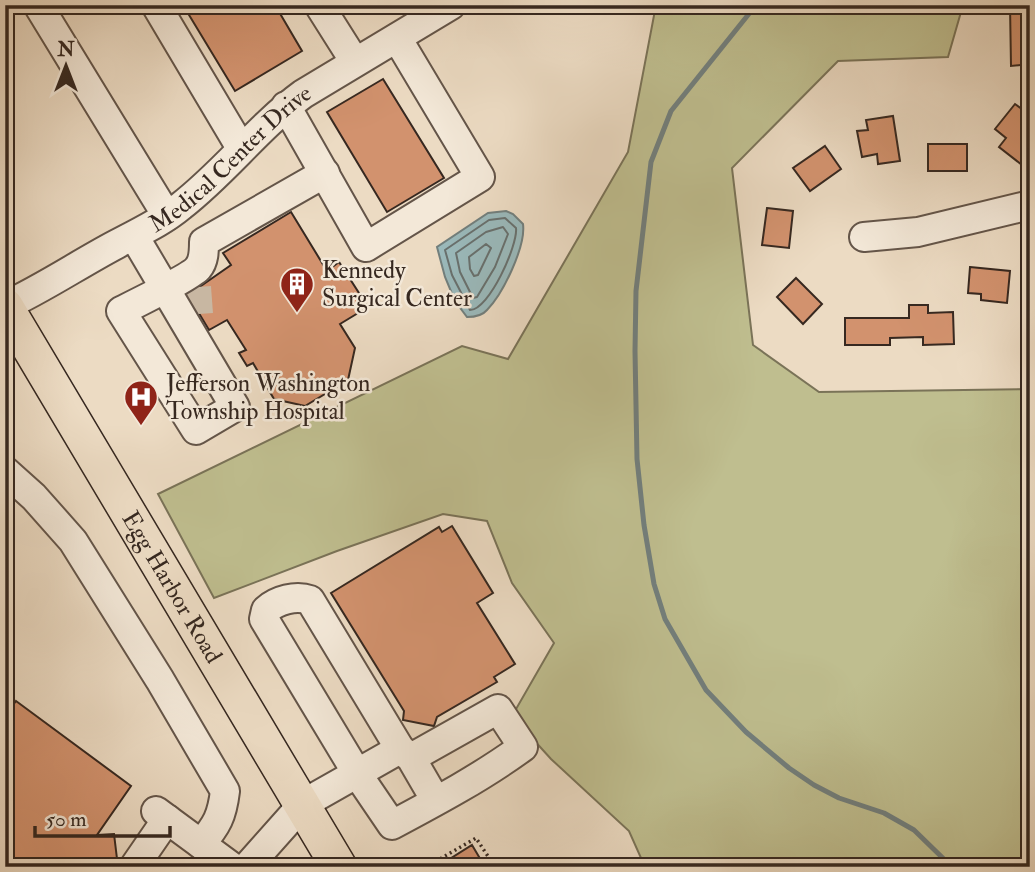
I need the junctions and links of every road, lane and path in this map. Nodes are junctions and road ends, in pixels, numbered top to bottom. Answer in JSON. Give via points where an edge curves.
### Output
{"nodes":[{"id":1,"x":38,"y":5,"type":"edge"},
{"id":2,"x":156,"y":5,"type":"edge"},
{"id":3,"x":319,"y":5,"type":"edge"},
{"id":4,"x":451,"y":5,"type":"edge"},
{"id":5,"x":397,"y":38,"type":"junction"},
{"id":6,"x":355,"y":62,"type":"junction"},
{"id":7,"x":286,"y":106,"type":"junction"},
{"id":8,"x":241,"y":148,"type":"junction"},
{"id":9,"x":325,"y":173,"type":"junction"},
{"id":10,"x":1030,"y":205,"type":"edge"},
{"id":11,"x":167,"y":216,"type":"junction"},
{"id":12,"x":134,"y":236,"type":"junction"},
{"id":13,"x":864,"y":237,"type":"dead end"},
{"id":14,"x":165,"y":288,"type":"junction"},
{"id":15,"x":196,"y":300,"type":"junction"},
{"id":16,"x":5,"y":306,"type":"edge"},
{"id":17,"x":5,"y":471,"type":"edge"},
{"id":18,"x":405,"y":753,"type":"junction"},
{"id":19,"x":358,"y":775,"type":"junction"},
{"id":20,"x":436,"y":801,"type":"junction"},
{"id":21,"x":303,"y":804,"type":"junction"},
{"id":22,"x":201,"y":844,"type":"junction"},
{"id":23,"x":134,"y":867,"type":"edge"},
{"id":24,"x":232,"y":867,"type":"edge"},
{"id":25,"x":247,"y":867,"type":"edge"},
{"id":26,"x":339,"y":867,"type":"edge"},
{"id":27,"x":426,"y":867,"type":"edge"},
{"id":28,"x":495,"y":867,"type":"edge"}],
"edges":[{"from":1,"to":11,"type":"street"},
{"from":2,"to":8,"type":"street"},
{"from":3,"to":6,"type":"street"},
{"from":4,"to":5,"type":"street","name":"Medical Center Drive"},
{"from":5,"to":6,"type":"street","name":"Medical Center Drive"},
{"from":5,"to":9,"type":"street","via":[[480,177],[366,247]]},
{"from":6,"to":7,"type":"street","name":"Medical Center Drive"},
{"from":7,"to":8,"type":"street","name":"Medical Center Drive"},
{"from":7,"to":9,"type":"street"},
{"from":8,"to":11,"type":"street","name":"Medical Center Drive"},
{"from":9,"to":15,"type":"street","via":[[204,242]]},
{"from":10,"to":13,"type":"street","via":[[918,232]]},
{"from":11,"to":12,"type":"street","name":"Medical Center Drive"},
{"from":12,"to":14,"type":"street"},
{"from":12,"to":16,"type":"street","name":"Medical Center Drive"},
{"from":14,"to":15,"type":"street"},
{"from":14,"to":15,"type":"street"},
{"from":14,"to":15,"type":"street","via":[[121,312],[196,430],[235,407]]},
{"from":16,"to":21,"type":"main road","name":"Egg Harbor Road"},
{"from":17,"to":22,"type":"street","via":[[73,541],[225,791],[216,826]]},
{"from":18,"to":19,"type":"street"},
{"from":18,"to":19,"type":"street","via":[[310,600],[293,598],[271,606],[264,619]]},
{"from":18,"to":20,"type":"street"},
{"from":18,"to":20,"type":"street","via":[[498,709],[523,747]]},
{"from":19,"to":20,"type":"street","via":[[392,825]]},
{"from":19,"to":21,"type":"street"},
{"from":21,"to":25,"type":"street"},
{"from":21,"to":26,"type":"main road","name":"Egg Harbor Road"},
{"from":22,"to":23,"type":"street","via":[[162,815]]},
{"from":22,"to":24,"type":"street"},
{"from":27,"to":28,"type":"path","via":[[476,838]]}]}
